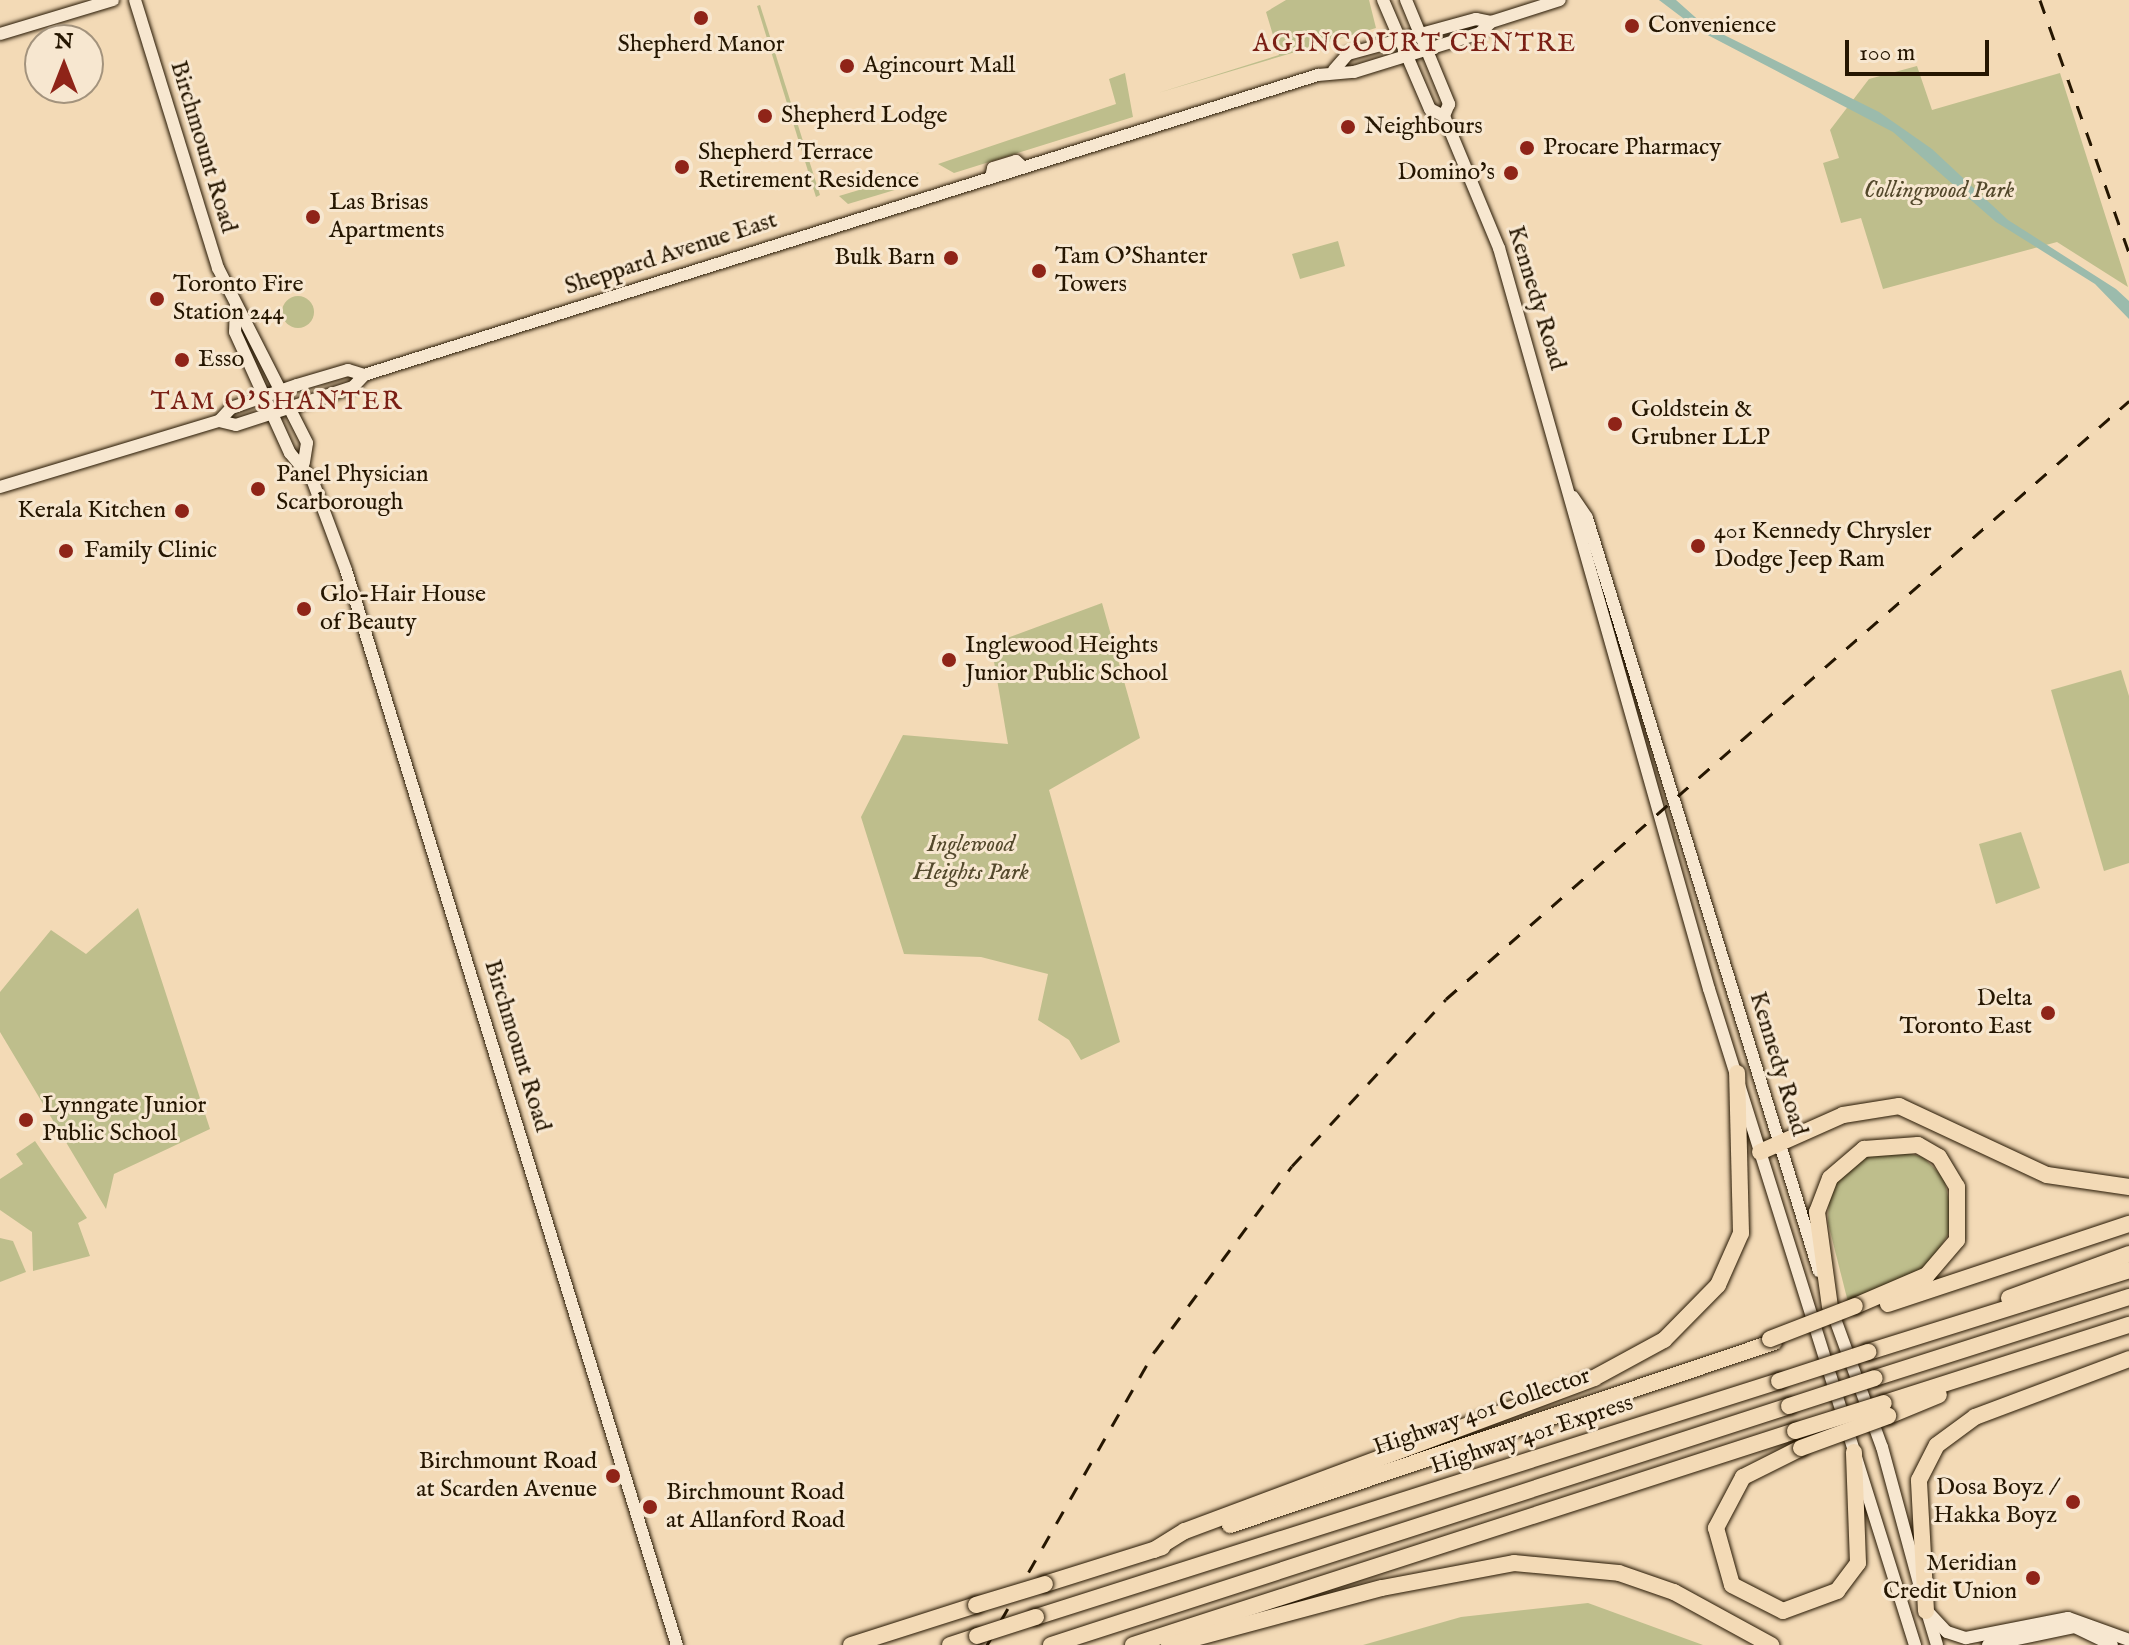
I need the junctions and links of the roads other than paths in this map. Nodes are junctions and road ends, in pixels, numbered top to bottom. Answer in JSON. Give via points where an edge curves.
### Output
{"nodes":[{"id":1,"x":113,"y":0,"type":"edge"},
{"id":2,"x":135,"y":0,"type":"edge"},
{"id":3,"x":1383,"y":0,"type":"edge"},
{"id":4,"x":1406,"y":0,"type":"edge"},
{"id":5,"x":1560,"y":0,"type":"edge"},
{"id":6,"x":1491,"y":22,"type":"junction"},
{"id":7,"x":0,"y":34,"type":"edge"},
{"id":8,"x":1421,"y":34,"type":"junction"},
{"id":9,"x":1400,"y":40,"type":"junction"},
{"id":10,"x":1428,"y":49,"type":"junction"},
{"id":11,"x":1407,"y":55,"type":"junction"},
{"id":12,"x":1334,"y":70,"type":"junction"},
{"id":13,"x":1444,"y":116,"type":"junction"},
{"id":14,"x":236,"y":305,"type":"junction"},
{"id":15,"x":364,"y":375,"type":"junction"},
{"id":16,"x":281,"y":390,"type":"junction"},
{"id":17,"x":264,"y":397,"type":"junction"},
{"id":18,"x":291,"y":408,"type":"junction"},
{"id":19,"x":272,"y":413,"type":"junction"},
{"id":20,"x":219,"y":421,"type":"junction"},
{"id":21,"x":304,"y":463,"type":"junction"},
{"id":22,"x":0,"y":487,"type":"edge"},
{"id":23,"x":1573,"y":497,"type":"junction"},
{"id":24,"x":1737,"y":1073,"type":"junction"},
{"id":25,"x":1779,"y":1142,"type":"junction"},
{"id":26,"x":1760,"y":1152,"type":"junction"},
{"id":27,"x":2129,"y":1187,"type":"edge"},
{"id":28,"x":2129,"y":1224,"type":"edge"},
{"id":29,"x":2129,"y":1254,"type":"edge"},
{"id":30,"x":2129,"y":1270,"type":"edge"},
{"id":31,"x":2129,"y":1297,"type":"edge"},
{"id":32,"x":1830,"y":1307,"type":"junction"},
{"id":33,"x":1856,"y":1310,"type":"junction"},
{"id":34,"x":2129,"y":1325,"type":"edge"},
{"id":35,"x":1893,"y":1344,"type":"junction"},
{"id":36,"x":2129,"y":1359,"type":"edge"},
{"id":37,"x":1886,"y":1409,"type":"junction"},
{"id":38,"x":1854,"y":1452,"type":"junction"},
{"id":39,"x":1154,"y":1550,"type":"junction"},
{"id":40,"x":1926,"y":1611,"type":"junction"},
{"id":41,"x":2129,"y":1640,"type":"edge"},
{"id":42,"x":677,"y":1645,"type":"edge"},
{"id":43,"x":851,"y":1645,"type":"edge"},
{"id":44,"x":950,"y":1645,"type":"edge"},
{"id":45,"x":1051,"y":1645,"type":"edge"},
{"id":46,"x":1133,"y":1645,"type":"edge"},
{"id":47,"x":1169,"y":1645,"type":"edge"},
{"id":48,"x":1771,"y":1645,"type":"edge"},
{"id":49,"x":1915,"y":1645,"type":"edge"},
{"id":50,"x":1937,"y":1645,"type":"edge"},
{"id":51,"x":1988,"y":1645,"type":"edge"},
{"id":52,"x":2112,"y":1645,"type":"edge"}],
"edges":[{"from":1,"to":7,"type":"main road"},
{"from":2,"to":14,"type":"main road","name":"Birchmount Road"},
{"from":3,"to":9,"type":"main road","name":"Kennedy Road"},
{"from":4,"to":8,"type":"main road","name":"Kennedy Road"},
{"from":5,"to":6,"type":"main road","name":"Sheppard Avenue East"},
{"from":6,"to":8,"type":"main road","name":"Sheppard Avenue East","via":[[1476,19]]},
{"from":6,"to":10,"type":"main road","name":"Sheppard Avenue East","via":[[1480,33]]},
{"from":8,"to":9,"type":"main road","name":"Sheppard Avenue East"},
{"from":8,"to":10,"type":"main road","name":"Kennedy Road"},
{"from":9,"to":11,"type":"main road","name":"Kennedy Road"},
{"from":9,"to":12,"type":"main road","name":"Sheppard Avenue East","via":[[1348,54]]},
{"from":10,"to":11,"type":"main road","name":"Sheppard Avenue East"},
{"from":10,"to":13,"type":"main road","name":"Kennedy Road","via":[[1449,104]]},
{"from":11,"to":12,"type":"main road","name":"Sheppard Avenue East"},
{"from":11,"to":13,"type":"main road","name":"Kennedy Road","via":[[1430,109]]},
{"from":12,"to":15,"type":"main road","name":"Sheppard Avenue East","via":[[1023,167],[1006,164],[991,177]]},
{"from":13,"to":23,"type":"main road","name":"Kennedy Road","via":[[1499,248]]},
{"from":14,"to":16,"type":"main road","name":"Birchmount Road","via":[[248,317]]},
{"from":14,"to":17,"type":"main road","name":"Birchmount Road","via":[[232,324]]},
{"from":15,"to":16,"type":"main road","name":"Sheppard Avenue East","via":[[348,370]]},
{"from":15,"to":18,"type":"main road","name":"Sheppard Avenue East","via":[[353,387]]},
{"from":16,"to":17,"type":"main road","name":"Sheppard Avenue East"},
{"from":16,"to":18,"type":"main road","name":"Birchmount Road"},
{"from":17,"to":19,"type":"main road","name":"Birchmount Road"},
{"from":17,"to":20,"type":"main road","name":"Sheppard Avenue East","via":[[231,408]]},
{"from":18,"to":19,"type":"main road","name":"Sheppard Avenue East"},
{"from":18,"to":21,"type":"main road","name":"Birchmount Road","via":[[307,443]]},
{"from":19,"to":20,"type":"main road","name":"Sheppard Avenue East","via":[[236,425]]},
{"from":19,"to":21,"type":"main road","name":"Birchmount Road","via":[[290,453]]},
{"from":20,"to":22,"type":"main road","name":"Sheppard Avenue East"},
{"from":21,"to":42,"type":"main road","name":"Birchmount Road","via":[[384,686]]},
{"from":23,"to":24,"type":"main road","name":"Kennedy Road","via":[[1571,522]]},
{"from":23,"to":25,"type":"main road","name":"Kennedy Road","via":[[1587,518]]},
{"from":24,"to":26,"type":"main road","name":"Kennedy Road"},
{"from":24,"to":39,"type":"highway","via":[[1741,1233],[1718,1285],[1664,1340],[1594,1378],[1185,1531]]},
{"from":25,"to":26,"type":"highway"},
{"from":25,"to":27,"type":"highway","via":[[1843,1115],[1899,1106],[2047,1175]]},
{"from":25,"to":32,"type":"main road","name":"Kennedy Road"},
{"from":26,"to":38,"type":"main road","name":"Kennedy Road"},
{"from":28,"to":33,"type":"highway","name":"Highway 401 Collector"},
{"from":29,"to":35,"type":"highway"},
{"from":30,"to":35,"type":"highway","name":"Highway 401 Express"},
{"from":31,"to":45,"type":"highway","bridge":true},
{"from":32,"to":33,"type":"highway","via":[[1817,1212],[1830,1178],[1864,1149],[1918,1145],[1939,1157],[1957,1187],[1957,1240],[1927,1275]]},
{"from":32,"to":40,"type":"main road","name":"Kennedy Road","via":[[1882,1447]]},
{"from":33,"to":39,"type":"highway","name":"Highway 401 Collector","bridge":true},
{"from":34,"to":37,"type":"highway"},
{"from":35,"to":44,"type":"highway","name":"Highway 401 Express","bridge":true},
{"from":36,"to":40,"type":"highway","via":[[1975,1417],[1937,1445],[1919,1480]]},
{"from":37,"to":38,"type":"highway","bridge":true,"via":[[1743,1477],[1716,1528],[1732,1585],[1783,1611],[1837,1591],[1858,1563]]},
{"from":37,"to":46,"type":"highway","bridge":true,"via":[[1795,1431]]},
{"from":38,"to":49,"type":"main road","name":"Kennedy Road"},
{"from":39,"to":43,"type":"highway","name":"Highway 401 Collector","bridge":true},
{"from":40,"to":41,"type":"main road","via":[[1947,1632],[1966,1638],[2068,1618]]},
{"from":40,"to":50,"type":"main road","name":"Kennedy Road"},
{"from":47,"to":48,"type":"highway","via":[[1382,1588],[1514,1563],[1619,1573],[1674,1592]]},
{"from":51,"to":52,"type":"main road","via":[[2075,1627]]}]}
